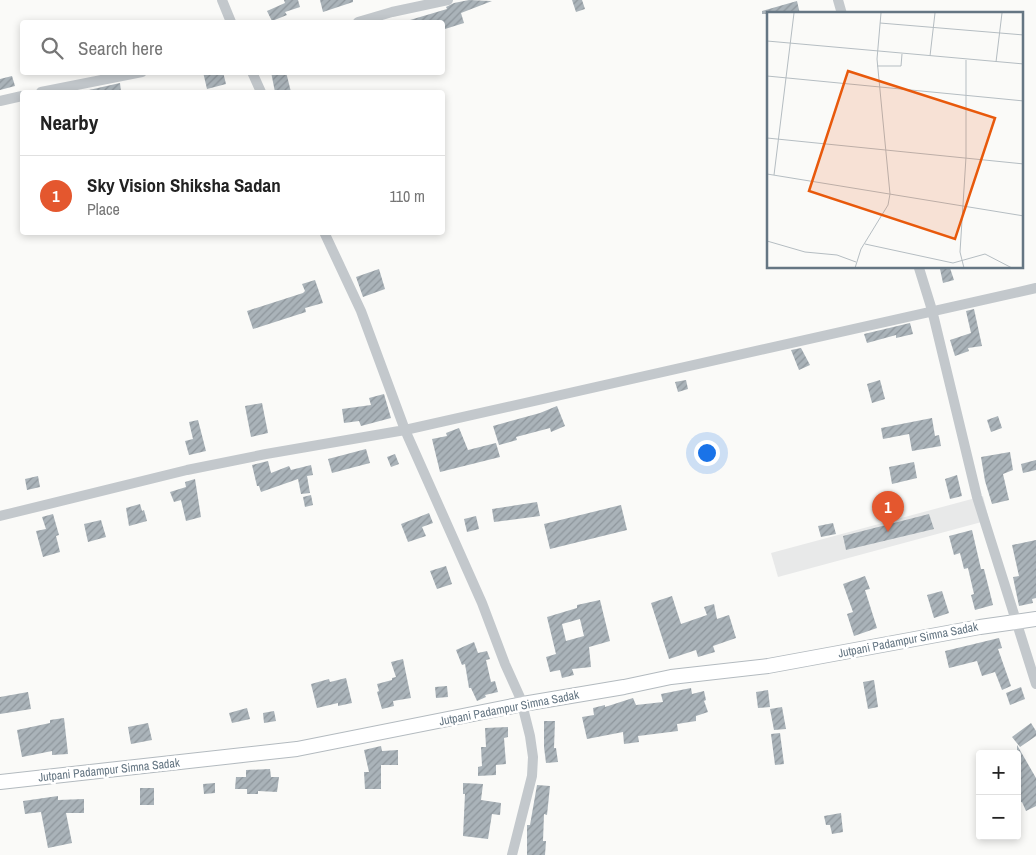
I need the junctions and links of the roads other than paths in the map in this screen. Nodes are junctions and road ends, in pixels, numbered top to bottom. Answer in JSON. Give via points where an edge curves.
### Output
{"nodes":[{"id":1,"x":222,"y":0,"type":"edge"},
{"id":2,"x":448,"y":0,"type":"edge"},
{"id":3,"x":230,"y":20,"type":"edge"},
{"id":4,"x":365,"y":20,"type":"edge"},
{"id":5,"x":127,"y":75,"type":"edge"},
{"id":6,"x":253,"y":75,"type":"edge"},
{"id":7,"x":51,"y":90,"type":"edge"},
{"id":8,"x":260,"y":90,"type":"edge"},
{"id":9,"x":20,"y":96,"type":"edge"},
{"id":10,"x":0,"y":101,"type":"edge"},
{"id":11,"x":325,"y":235,"type":"edge"},
{"id":12,"x":920,"y":269,"type":"edge"},
{"id":13,"x":1036,"y":288,"type":"edge"},
{"id":14,"x":932,"y":310,"type":"junction"},
{"id":15,"x":405,"y":430,"type":"junction"},
{"id":16,"x":0,"y":516,"type":"edge"},
{"id":17,"x":1036,"y":619,"type":"edge"},
{"id":18,"x":1017,"y":622,"type":"junction"},
{"id":19,"x":1036,"y":684,"type":"edge"},
{"id":20,"x":523,"y":704,"type":"junction"},
{"id":21,"x":0,"y":782,"type":"edge"},
{"id":22,"x":512,"y":855,"type":"edge"}],
"edges":[{"from":1,"to":3,"type":"street"},
{"from":2,"to":4,"type":"street"},
{"from":5,"to":7,"type":"street"},
{"from":6,"to":8,"type":"street"},
{"from":9,"to":10,"type":"street"},
{"from":11,"to":15,"type":"street","via":[[361,311]]},
{"from":12,"to":14,"type":"street"},
{"from":13,"to":14,"type":"street"},
{"from":14,"to":15,"type":"street"},
{"from":14,"to":18,"type":"street","via":[[977,496]]},
{"from":15,"to":16,"type":"street","via":[[186,470]]},
{"from":15,"to":20,"type":"street"},
{"from":17,"to":18,"type":"street","name":"Jutpani Padampur Simna Sadak"},
{"from":18,"to":19,"type":"street"},
{"from":18,"to":20,"type":"street","name":"Jutpani Padampur Simna Sadak","via":[[768,666],[671,677]]},
{"from":20,"to":21,"type":"street","name":"Jutpani Padampur Simna Sadak","via":[[297,749]]},
{"from":20,"to":22,"type":"street","via":[[533,757],[532,776]]}]}
